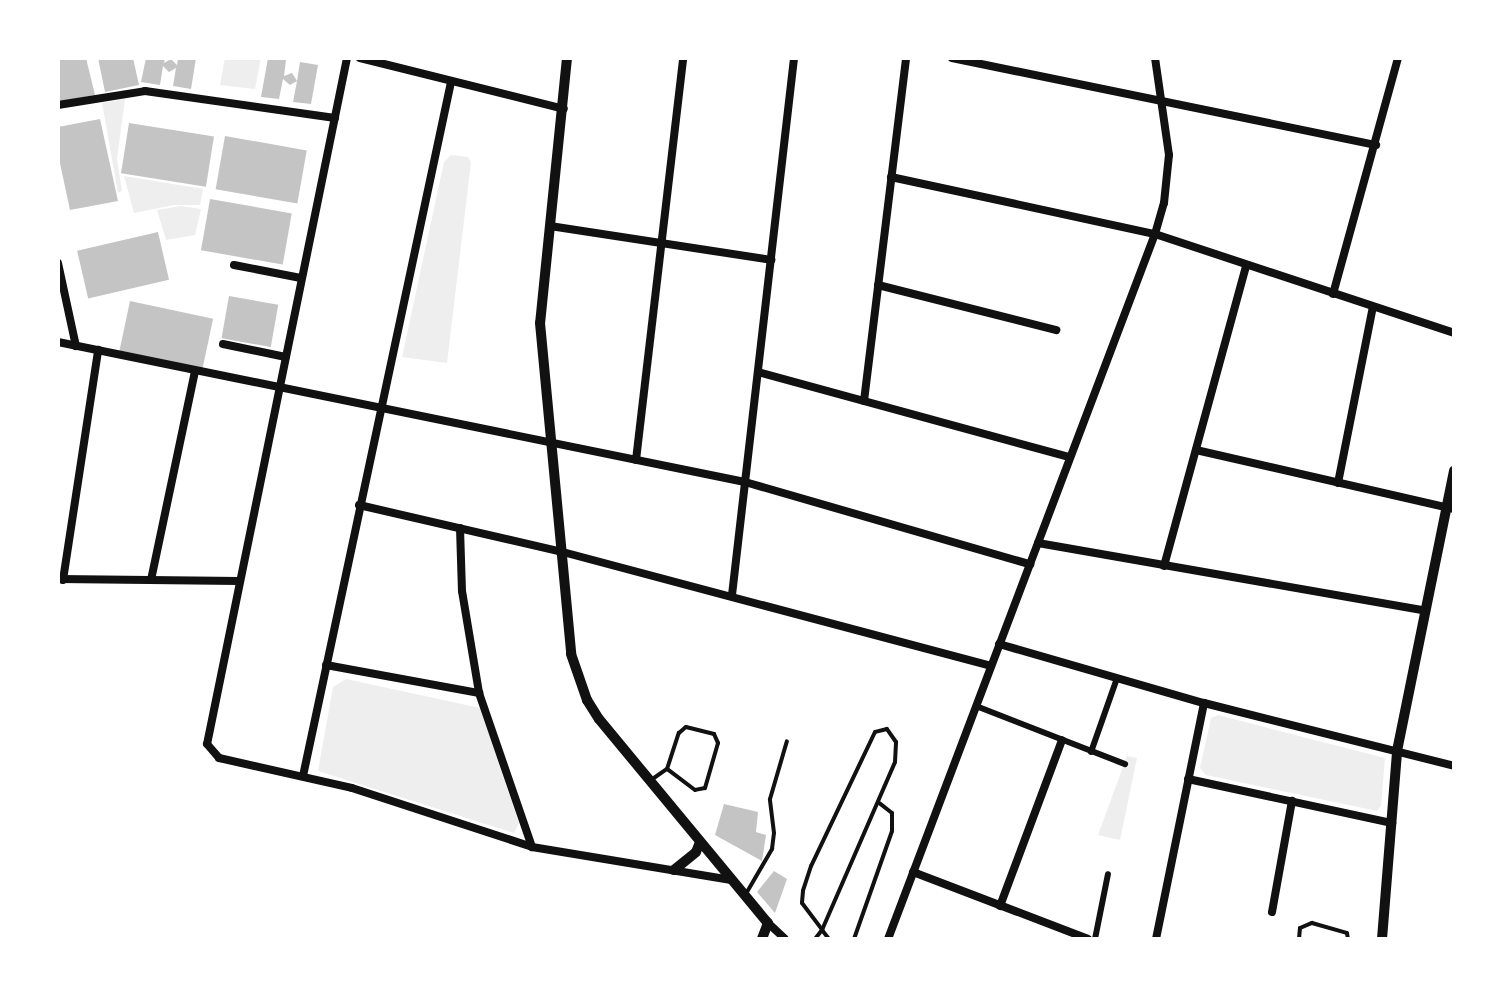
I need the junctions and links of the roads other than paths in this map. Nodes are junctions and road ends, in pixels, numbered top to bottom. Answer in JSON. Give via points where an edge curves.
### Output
{"nodes":[{"id":1,"x":347,"y":58,"type":"edge"},
{"id":2,"x":360,"y":58,"type":"edge"},
{"id":3,"x":567,"y":58,"type":"edge"},
{"id":4,"x":683,"y":58,"type":"edge"},
{"id":5,"x":794,"y":58,"type":"edge"},
{"id":6,"x":906,"y":58,"type":"edge"},
{"id":7,"x":952,"y":58,"type":"edge"},
{"id":8,"x":1155,"y":58,"type":"edge"},
{"id":9,"x":1398,"y":58,"type":"edge"},
{"id":10,"x":451,"y":82,"type":"junction"},
{"id":11,"x":1161,"y":101,"type":"junction"},
{"id":12,"x":58,"y":105,"type":"edge"},
{"id":13,"x":564,"y":109,"type":"junction"},
{"id":14,"x":335,"y":118,"type":"junction"},
{"id":15,"x":1376,"y":145,"type":"junction"},
{"id":16,"x":891,"y":177,"type":"junction"},
{"id":17,"x":550,"y":226,"type":"junction"},
{"id":18,"x":1155,"y":234,"type":"junction"},
{"id":19,"x":661,"y":243,"type":"junction"},
{"id":20,"x":771,"y":260,"type":"junction"},
{"id":21,"x":58,"y":263,"type":"edge"},
{"id":22,"x":234,"y":265,"type":"dead end"},
{"id":23,"x":1246,"y":266,"type":"junction"},
{"id":24,"x":301,"y":278,"type":"junction"},
{"id":25,"x":878,"y":285,"type":"junction"},
{"id":26,"x":1333,"y":294,"type":"junction"},
{"id":27,"x":1373,"y":307,"type":"junction"},
{"id":28,"x":1056,"y":330,"type":"dead end"},
{"id":29,"x":1454,"y":333,"type":"edge"},
{"id":30,"x":58,"y":342,"type":"edge"},
{"id":31,"x":223,"y":344,"type":"dead end"},
{"id":32,"x":76,"y":346,"type":"junction"},
{"id":33,"x":98,"y":350,"type":"junction"},
{"id":34,"x":286,"y":357,"type":"junction"},
{"id":35,"x":195,"y":371,"type":"junction"},
{"id":36,"x":758,"y":372,"type":"junction"},
{"id":37,"x":280,"y":388,"type":"junction"},
{"id":38,"x":864,"y":401,"type":"junction"},
{"id":39,"x":378,"y":408,"type":"junction"},
{"id":40,"x":550,"y":443,"type":"junction"},
{"id":41,"x":1196,"y":450,"type":"junction"},
{"id":42,"x":1069,"y":457,"type":"junction"},
{"id":43,"x":636,"y":460,"type":"junction"},
{"id":44,"x":1454,"y":471,"type":"edge"},
{"id":45,"x":745,"y":482,"type":"junction"},
{"id":46,"x":1338,"y":483,"type":"junction"},
{"id":47,"x":359,"y":505,"type":"junction"},
{"id":48,"x":1450,"y":508,"type":"edge"},
{"id":49,"x":460,"y":528,"type":"junction"},
{"id":50,"x":1038,"y":543,"type":"junction"},
{"id":51,"x":559,"y":551,"type":"junction"},
{"id":52,"x":1030,"y":564,"type":"junction"},
{"id":53,"x":1164,"y":566,"type":"junction"},
{"id":54,"x":60,"y":580,"type":"edge"},
{"id":55,"x":151,"y":580,"type":"junction"},
{"id":56,"x":239,"y":581,"type":"junction"},
{"id":57,"x":732,"y":595,"type":"junction"},
{"id":58,"x":1426,"y":611,"type":"junction"},
{"id":59,"x":999,"y":644,"type":"junction"},
{"id":60,"x":326,"y":665,"type":"junction"},
{"id":61,"x":991,"y":666,"type":"junction"},
{"id":62,"x":1117,"y":678,"type":"junction"},
{"id":63,"x":479,"y":693,"type":"junction"},
{"id":64,"x":1204,"y":703,"type":"junction"},
{"id":65,"x":976,"y":706,"type":"junction"},
{"id":66,"x":1062,"y":740,"type":"junction"},
{"id":67,"x":787,"y":741,"type":"dead end"},
{"id":68,"x":1397,"y":751,"type":"junction"},
{"id":69,"x":1091,"y":752,"type":"junction"},
{"id":70,"x":1125,"y":764,"type":"dead end"},
{"id":71,"x":1454,"y":766,"type":"edge"},
{"id":72,"x":667,"y":769,"type":"junction"},
{"id":73,"x":303,"y":776,"type":"junction"},
{"id":74,"x":1188,"y":779,"type":"junction"},
{"id":75,"x":649,"y":782,"type":"junction"},
{"id":76,"x":1292,"y":801,"type":"junction"},
{"id":77,"x":878,"y":803,"type":"junction"},
{"id":78,"x":1392,"y":823,"type":"junction"},
{"id":79,"x":700,"y":842,"type":"junction"},
{"id":80,"x":532,"y":847,"type":"junction"},
{"id":81,"x":674,"y":870,"type":"junction"},
{"id":82,"x":913,"y":872,"type":"junction"},
{"id":83,"x":1108,"y":874,"type":"dead end"},
{"id":84,"x":731,"y":880,"type":"junction"},
{"id":85,"x":744,"y":896,"type":"junction"},
{"id":86,"x":1000,"y":906,"type":"junction"},
{"id":87,"x":1272,"y":912,"type":"dead end"},
{"id":88,"x":768,"y":923,"type":"junction"},
{"id":89,"x":822,"y":930,"type":"junction"},
{"id":90,"x":1060,"y":934,"type":"edge"},
{"id":91,"x":762,"y":939,"type":"edge"},
{"id":92,"x":785,"y":939,"type":"edge"},
{"id":93,"x":815,"y":939,"type":"edge"},
{"id":94,"x":829,"y":939,"type":"edge"},
{"id":95,"x":854,"y":939,"type":"edge"},
{"id":96,"x":888,"y":939,"type":"edge"},
{"id":97,"x":1088,"y":939,"type":"edge"},
{"id":98,"x":1095,"y":939,"type":"edge"},
{"id":99,"x":1156,"y":939,"type":"edge"},
{"id":100,"x":1299,"y":939,"type":"edge"},
{"id":101,"x":1348,"y":939,"type":"edge"},
{"id":102,"x":1382,"y":939,"type":"edge"}],
"edges":[{"from":1,"to":14,"type":"street"},
{"from":2,"to":10,"type":"street"},
{"from":3,"to":13,"type":"street"},
{"from":4,"to":19,"type":"street"},
{"from":5,"to":20,"type":"street"},
{"from":6,"to":16,"type":"street"},
{"from":7,"to":11,"type":"street"},
{"from":8,"to":11,"type":"street"},
{"from":9,"to":15,"type":"street"},
{"from":10,"to":13,"type":"street"},
{"from":10,"to":39,"type":"street"},
{"from":11,"to":15,"type":"street"},
{"from":11,"to":18,"type":"street","via":[[1168,179]]},
{"from":12,"to":14,"type":"street","via":[[145,91]]},
{"from":13,"to":17,"type":"street"},
{"from":14,"to":24,"type":"street"},
{"from":15,"to":26,"type":"street"},
{"from":16,"to":18,"type":"street"},
{"from":16,"to":25,"type":"street"},
{"from":17,"to":19,"type":"street"},
{"from":17,"to":40,"type":"street","via":[[540,323]]},
{"from":18,"to":23,"type":"street"},
{"from":18,"to":42,"type":"street"},
{"from":19,"to":20,"type":"street"},
{"from":19,"to":43,"type":"street"},
{"from":20,"to":36,"type":"street"},
{"from":21,"to":32,"type":"street"},
{"from":22,"to":24,"type":"street"},
{"from":23,"to":26,"type":"street"},
{"from":23,"to":41,"type":"street"},
{"from":24,"to":34,"type":"street"},
{"from":25,"to":28,"type":"street"},
{"from":25,"to":38,"type":"street"},
{"from":26,"to":27,"type":"street"},
{"from":27,"to":29,"type":"street"},
{"from":27,"to":46,"type":"street"},
{"from":30,"to":32,"type":"street"},
{"from":31,"to":34,"type":"street"},
{"from":32,"to":33,"type":"street"},
{"from":33,"to":35,"type":"street"},
{"from":33,"to":54,"type":"street"},
{"from":34,"to":37,"type":"street"},
{"from":35,"to":37,"type":"street"},
{"from":35,"to":55,"type":"street"},
{"from":36,"to":38,"type":"street"},
{"from":36,"to":45,"type":"street"},
{"from":37,"to":39,"type":"street"},
{"from":37,"to":56,"type":"street"},
{"from":38,"to":42,"type":"street"},
{"from":39,"to":40,"type":"street"},
{"from":39,"to":47,"type":"street"},
{"from":40,"to":43,"type":"street"},
{"from":40,"to":51,"type":"street"},
{"from":41,"to":46,"type":"street"},
{"from":41,"to":53,"type":"street"},
{"from":42,"to":50,"type":"street"},
{"from":43,"to":45,"type":"street"},
{"from":44,"to":48,"type":"street"},
{"from":45,"to":52,"type":"street"},
{"from":45,"to":57,"type":"street"},
{"from":46,"to":48,"type":"street"},
{"from":47,"to":49,"type":"street"},
{"from":47,"to":60,"type":"street"},
{"from":48,"to":58,"type":"street"},
{"from":49,"to":51,"type":"street"},
{"from":49,"to":63,"type":"street","via":[[462,591]]},
{"from":50,"to":52,"type":"street"},
{"from":50,"to":53,"type":"street"},
{"from":51,"to":57,"type":"street"},
{"from":51,"to":75,"type":"street","via":[[577,675],[599,719]]},
{"from":52,"to":59,"type":"street"},
{"from":53,"to":58,"type":"street"},
{"from":54,"to":55,"type":"street"},
{"from":55,"to":56,"type":"street"},
{"from":56,"to":73,"type":"street","via":[[206,734],[210,752]]},
{"from":57,"to":61,"type":"street"},
{"from":58,"to":68,"type":"street"},
{"from":59,"to":61,"type":"street"},
{"from":59,"to":62,"type":"street"},
{"from":60,"to":63,"type":"street"},
{"from":60,"to":73,"type":"street"},
{"from":61,"to":65,"type":"street"},
{"from":62,"to":64,"type":"street"},
{"from":62,"to":69,"type":"street"},
{"from":63,"to":80,"type":"street"},
{"from":64,"to":68,"type":"street"},
{"from":64,"to":74,"type":"street"},
{"from":65,"to":66,"type":"street"},
{"from":65,"to":82,"type":"street"},
{"from":66,"to":69,"type":"street"},
{"from":66,"to":86,"type":"street"},
{"from":67,"to":85,"type":"lane","via":[[770,799],[772,849]]},
{"from":68,"to":71,"type":"street"},
{"from":68,"to":78,"type":"street"},
{"from":69,"to":70,"type":"street"},
{"from":72,"to":72,"type":"lane","via":[[686,727],[714,734],[718,743],[705,788],[695,790]]},
{"from":72,"to":75,"type":"lane"},
{"from":73,"to":80,"type":"street"},
{"from":74,"to":76,"type":"street"},
{"from":74,"to":99,"type":"street"},
{"from":75,"to":79,"type":"street"},
{"from":76,"to":78,"type":"street"},
{"from":76,"to":87,"type":"street"},
{"from":77,"to":89,"type":"lane"},
{"from":77,"to":89,"type":"lane","via":[[895,762],[896,742],[887,729],[875,732],[807,878],[802,903]]},
{"from":77,"to":95,"type":"lane","via":[[892,813],[892,831]]},
{"from":78,"to":102,"type":"street"},
{"from":79,"to":81,"type":"street"},
{"from":79,"to":84,"type":"street"},
{"from":80,"to":81,"type":"street"},
{"from":81,"to":84,"type":"street"},
{"from":82,"to":86,"type":"street"},
{"from":82,"to":96,"type":"street"},
{"from":83,"to":98,"type":"street"},
{"from":84,"to":85,"type":"street"},
{"from":85,"to":88,"type":"street"},
{"from":86,"to":90,"type":"street"},
{"from":88,"to":91,"type":"street"},
{"from":88,"to":92,"type":"street"},
{"from":89,"to":93,"type":"lane"},
{"from":89,"to":94,"type":"lane"},
{"from":90,"to":97,"type":"street"},
{"from":100,"to":101,"type":"lane","via":[[1300,928],[1312,923],[1347,933]]}]}
